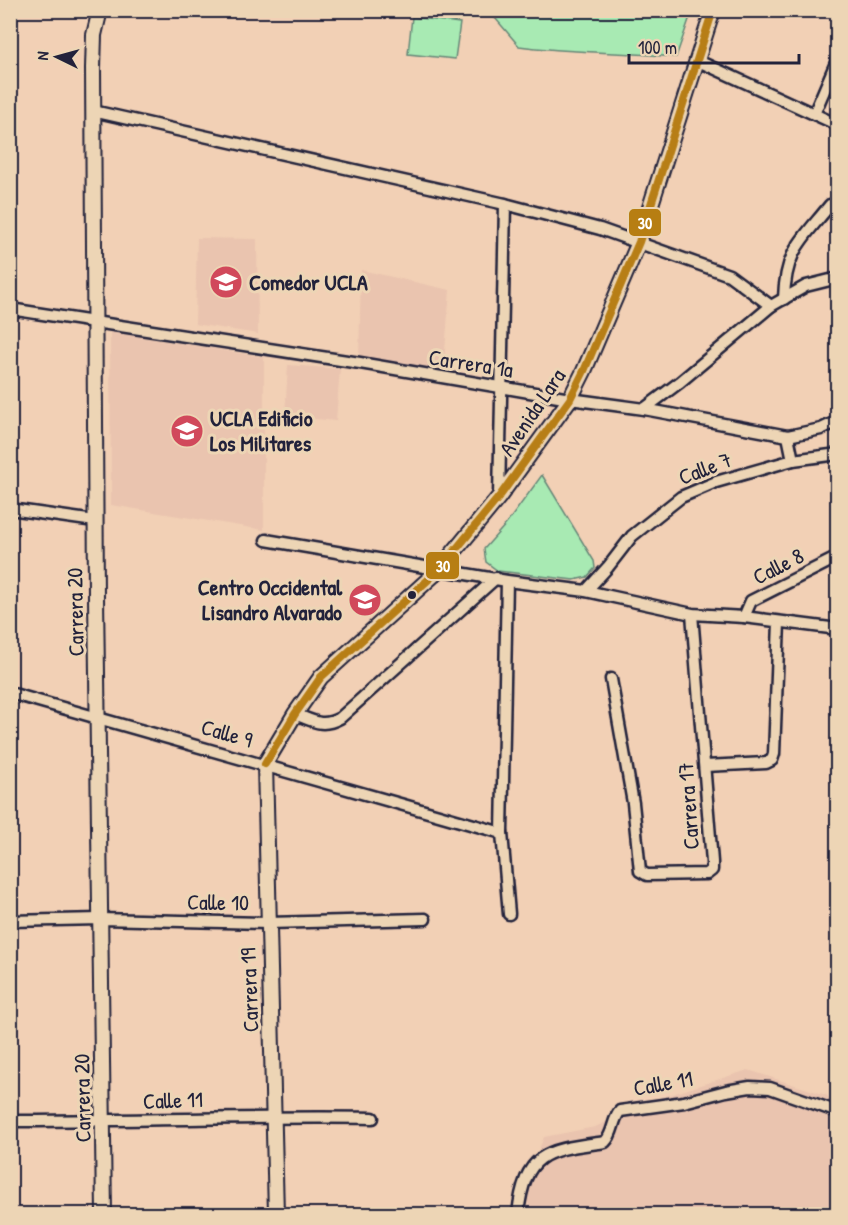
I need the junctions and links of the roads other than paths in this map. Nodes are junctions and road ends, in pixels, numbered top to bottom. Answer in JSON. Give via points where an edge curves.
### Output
{"nodes":[{"id":1,"x":100,"y":10,"type":"edge"},
{"id":2,"x":713,"y":10,"type":"edge"},
{"id":3,"x":837,"y":58,"type":"edge"},
{"id":4,"x":696,"y":60,"type":"junction"},
{"id":5,"x":93,"y":111,"type":"junction"},
{"id":6,"x":814,"y":114,"type":"junction"},
{"id":7,"x":837,"y":125,"type":"edge"},
{"id":8,"x":505,"y":204,"type":"junction"},
{"id":9,"x":831,"y":205,"type":"dead end"},
{"id":10,"x":639,"y":242,"type":"junction"},
{"id":11,"x":837,"y":278,"type":"edge"},
{"id":12,"x":784,"y":299,"type":"junction"},
{"id":13,"x":771,"y":306,"type":"junction"},
{"id":14,"x":10,"y":309,"type":"edge"},
{"id":15,"x":94,"y":321,"type":"junction"},
{"id":16,"x":502,"y":387,"type":"junction"},
{"id":17,"x":570,"y":399,"type":"junction"},
{"id":18,"x":644,"y":409,"type":"junction"},
{"id":19,"x":837,"y":421,"type":"edge"},
{"id":20,"x":788,"y":436,"type":"junction"},
{"id":21,"x":837,"y":454,"type":"edge"},
{"id":22,"x":793,"y":460,"type":"junction"},
{"id":23,"x":499,"y":497,"type":"junction"},
{"id":24,"x":10,"y":509,"type":"edge"},
{"id":25,"x":95,"y":520,"type":"junction"},
{"id":26,"x":266,"y":540,"type":"dead end"},
{"id":27,"x":837,"y":557,"type":"edge"},
{"id":28,"x":438,"y":570,"type":"junction"},
{"id":29,"x":502,"y":580,"type":"junction"},
{"id":30,"x":586,"y":591,"type":"junction"},
{"id":31,"x":692,"y":614,"type":"junction"},
{"id":32,"x":744,"y":617,"type":"junction"},
{"id":33,"x":779,"y":622,"type":"junction"},
{"id":34,"x":837,"y":629,"type":"edge"},
{"id":35,"x":611,"y":679,"type":"dead end"},
{"id":36,"x":10,"y":693,"type":"edge"},
{"id":37,"x":295,"y":714,"type":"junction"},
{"id":38,"x":97,"y":717,"type":"junction"},
{"id":39,"x":265,"y":765,"type":"junction"},
{"id":40,"x":705,"y":766,"type":"junction"},
{"id":41,"x":502,"y":833,"type":"junction"},
{"id":42,"x":509,"y":914,"type":"dead end"},
{"id":43,"x":425,"y":919,"type":"dead end"},
{"id":44,"x":100,"y":920,"type":"junction"},
{"id":45,"x":10,"y":921,"type":"edge"},
{"id":46,"x":268,"y":923,"type":"junction"},
{"id":47,"x":837,"y":1112,"type":"edge"},
{"id":48,"x":274,"y":1116,"type":"junction"},
{"id":49,"x":373,"y":1118,"type":"dead end"},
{"id":50,"x":10,"y":1121,"type":"edge"},
{"id":51,"x":103,"y":1121,"type":"junction"},
{"id":52,"x":104,"y":1215,"type":"edge"},
{"id":53,"x":276,"y":1215,"type":"edge"},
{"id":54,"x":518,"y":1215,"type":"edge"}],
"edges":[{"from":1,"to":5,"type":"street","name":"Carrera 20","via":[[94,35]]},
{"from":2,"to":4,"type":"street","name":"Avenida Lara"},
{"from":3,"to":6,"type":"street"},
{"from":4,"to":6,"type":"street"},
{"from":4,"to":10,"type":"street","name":"Avenida Lara"},
{"from":5,"to":8,"type":"street"},
{"from":5,"to":15,"type":"street","name":"Carrera 20"},
{"from":6,"to":7,"type":"street"},
{"from":8,"to":10,"type":"street"},
{"from":8,"to":16,"type":"street"},
{"from":9,"to":12,"type":"street","via":[[795,247],[784,278]]},
{"from":10,"to":13,"type":"street","via":[[729,275]]},
{"from":10,"to":17,"type":"street","name":"Avenida Lara"},
{"from":11,"to":12,"type":"street","via":[[806,286]]},
{"from":12,"to":13,"type":"street"},
{"from":13,"to":18,"type":"street"},
{"from":14,"to":15,"type":"street","name":"Carrera 1a"},
{"from":15,"to":16,"type":"street","name":"Carrera 1a"},
{"from":15,"to":25,"type":"street","name":"Carrera 20"},
{"from":16,"to":17,"type":"street","name":"Carrera 1a"},
{"from":16,"to":23,"type":"street"},
{"from":17,"to":18,"type":"street","name":"Carrera 1a"},
{"from":17,"to":23,"type":"street","name":"Avenida Lara"},
{"from":18,"to":20,"type":"street","name":"Calle 7"},
{"from":19,"to":20,"type":"street"},
{"from":20,"to":22,"type":"street"},
{"from":21,"to":22,"type":"street","name":"Calle 7"},
{"from":22,"to":30,"type":"street","name":"Calle 7","via":[[716,482],[681,497],[632,536]]},
{"from":23,"to":28,"type":"street","name":"Avenida Lara"},
{"from":24,"to":25,"type":"street"},
{"from":25,"to":38,"type":"street","name":"Carrera 20"},
{"from":26,"to":28,"type":"street"},
{"from":27,"to":32,"type":"street","name":"Calle 8","via":[[751,601]]},
{"from":28,"to":29,"type":"street"},
{"from":28,"to":37,"type":"street","name":"Avenida Lara","via":[[321,677]]},
{"from":29,"to":30,"type":"street"},
{"from":29,"to":37,"type":"street","via":[[340,718],[330,724]]},
{"from":29,"to":41,"type":"street"},
{"from":30,"to":31,"type":"street"},
{"from":31,"to":32,"type":"street"},
{"from":31,"to":40,"type":"street","name":"Carrera 17"},
{"from":32,"to":33,"type":"street"},
{"from":33,"to":34,"type":"street"},
{"from":33,"to":40,"type":"street","via":[[772,760]]},
{"from":35,"to":40,"type":"street","name":"Carrera 17","via":[[632,794],[640,872],[707,874],[712,870]]},
{"from":36,"to":38,"type":"street","name":"Calle 9"},
{"from":37,"to":39,"type":"street","name":"Avenida Lara"},
{"from":38,"to":39,"type":"street","name":"Calle 9"},
{"from":38,"to":44,"type":"street","name":"Carrera 20"},
{"from":39,"to":41,"type":"street","name":"Calle 9"},
{"from":39,"to":46,"type":"street","name":"Carrera 19"},
{"from":41,"to":42,"type":"street"},
{"from":43,"to":46,"type":"street","name":"Calle 10"},
{"from":44,"to":45,"type":"street","name":"Calle 10"},
{"from":44,"to":46,"type":"street","name":"Calle 10"},
{"from":44,"to":51,"type":"street","name":"Carrera 20"},
{"from":46,"to":48,"type":"street","name":"Carrera 19"},
{"from":47,"to":54,"type":"street","name":"Calle 11","via":[[770,1089],[750,1087],[620,1111],[606,1142],[554,1150],[539,1158],[522,1188]]},
{"from":48,"to":49,"type":"street","name":"Calle 11"},
{"from":48,"to":51,"type":"street","name":"Calle 11"},
{"from":48,"to":53,"type":"street","name":"Carrera 19"},
{"from":50,"to":51,"type":"street","name":"Calle 11"},
{"from":51,"to":52,"type":"street","name":"Carrera 20"}]}
